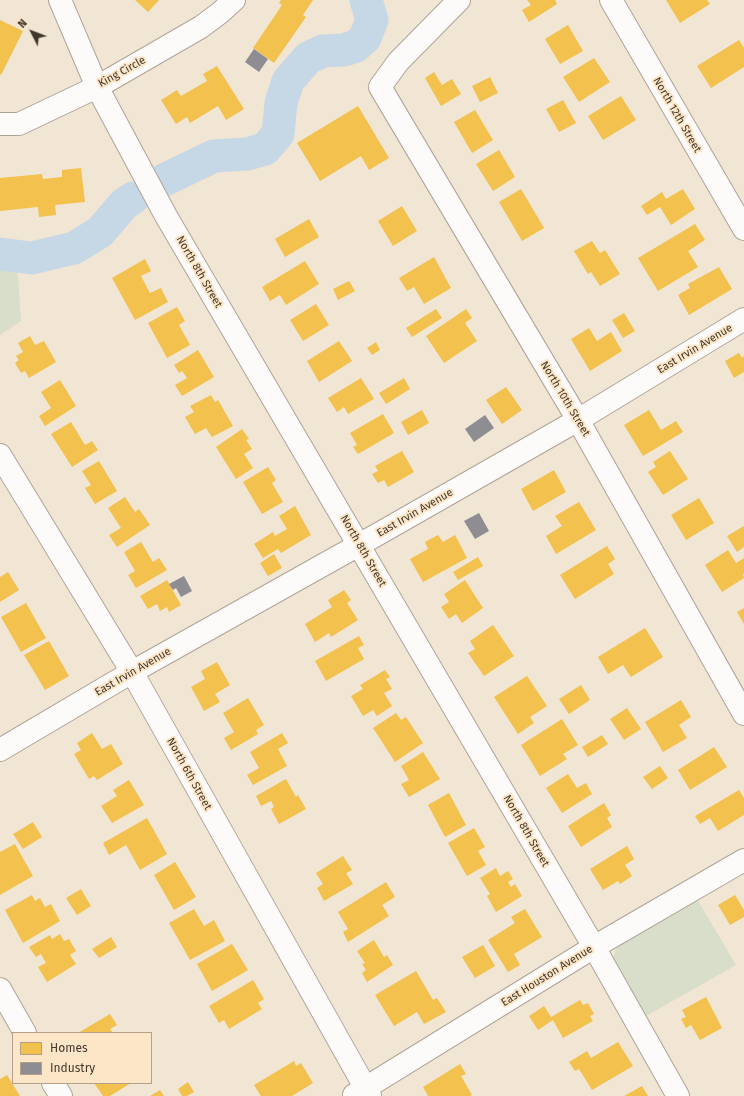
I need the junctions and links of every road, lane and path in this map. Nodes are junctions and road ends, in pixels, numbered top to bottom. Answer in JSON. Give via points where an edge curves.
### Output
{"nodes":[{"id":1,"x":60,"y":0,"type":"edge"},
{"id":2,"x":234,"y":0,"type":"edge"},
{"id":3,"x":459,"y":0,"type":"edge"},
{"id":4,"x":611,"y":0,"type":"edge"},
{"id":5,"x":97,"y":86,"type":"junction"},
{"id":6,"x":0,"y":124,"type":"edge"},
{"id":7,"x":744,"y":229,"type":"edge"},
{"id":8,"x":744,"y":319,"type":"edge"},
{"id":9,"x":578,"y":420,"type":"junction"},
{"id":10,"x":0,"y":455,"type":"edge"},
{"id":11,"x":359,"y":545,"type":"junction"},
{"id":12,"x":132,"y":672,"type":"junction"},
{"id":13,"x":744,"y":714,"type":"edge"},
{"id":14,"x":0,"y":750,"type":"edge"},
{"id":15,"x":744,"y":860,"type":"edge"},
{"id":16,"x":594,"y":946,"type":"junction"},
{"id":17,"x":0,"y":989,"type":"edge"},
{"id":18,"x":24,"y":1032,"type":"edge"},
{"id":19,"x":54,"y":1084,"type":"edge"},
{"id":20,"x":363,"y":1093,"type":"edge"},
{"id":21,"x":61,"y":1096,"type":"edge"},
{"id":22,"x":678,"y":1096,"type":"edge"}],
"edges":[{"from":1,"to":5,"type":"street","name":"North 8th Street"},
{"from":2,"to":5,"type":"street","name":"King Circle","via":[[201,28]]},
{"from":3,"to":9,"type":"street","name":"North 10th Street","via":[[398,62],[380,87]]},
{"from":4,"to":7,"type":"street","name":"North 12th Street"},
{"from":5,"to":6,"type":"street","name":"King Circle","via":[[19,124]]},
{"from":5,"to":11,"type":"street","name":"North 8th Street","via":[[166,216]]},
{"from":8,"to":9,"type":"street","name":"East Irvin Avenue"},
{"from":9,"to":11,"type":"street","name":"East Irvin Avenue"},
{"from":9,"to":13,"type":"street","name":"North 10th Street"},
{"from":10,"to":12,"type":"street","name":"North 6th Street"},
{"from":11,"to":12,"type":"street","name":"East Irvin Avenue"},
{"from":11,"to":16,"type":"street","name":"North 8th Street"},
{"from":12,"to":14,"type":"street","name":"East Irvin Avenue"},
{"from":12,"to":20,"type":"street","name":"North 6th Street"},
{"from":15,"to":16,"type":"street","name":"East Houston Avenue"},
{"from":16,"to":20,"type":"street","name":"East Houston Avenue"},
{"from":16,"to":22,"type":"street","name":"North 8th Street"},
{"from":17,"to":18,"type":"street"},
{"from":19,"to":21,"type":"street"}]}
